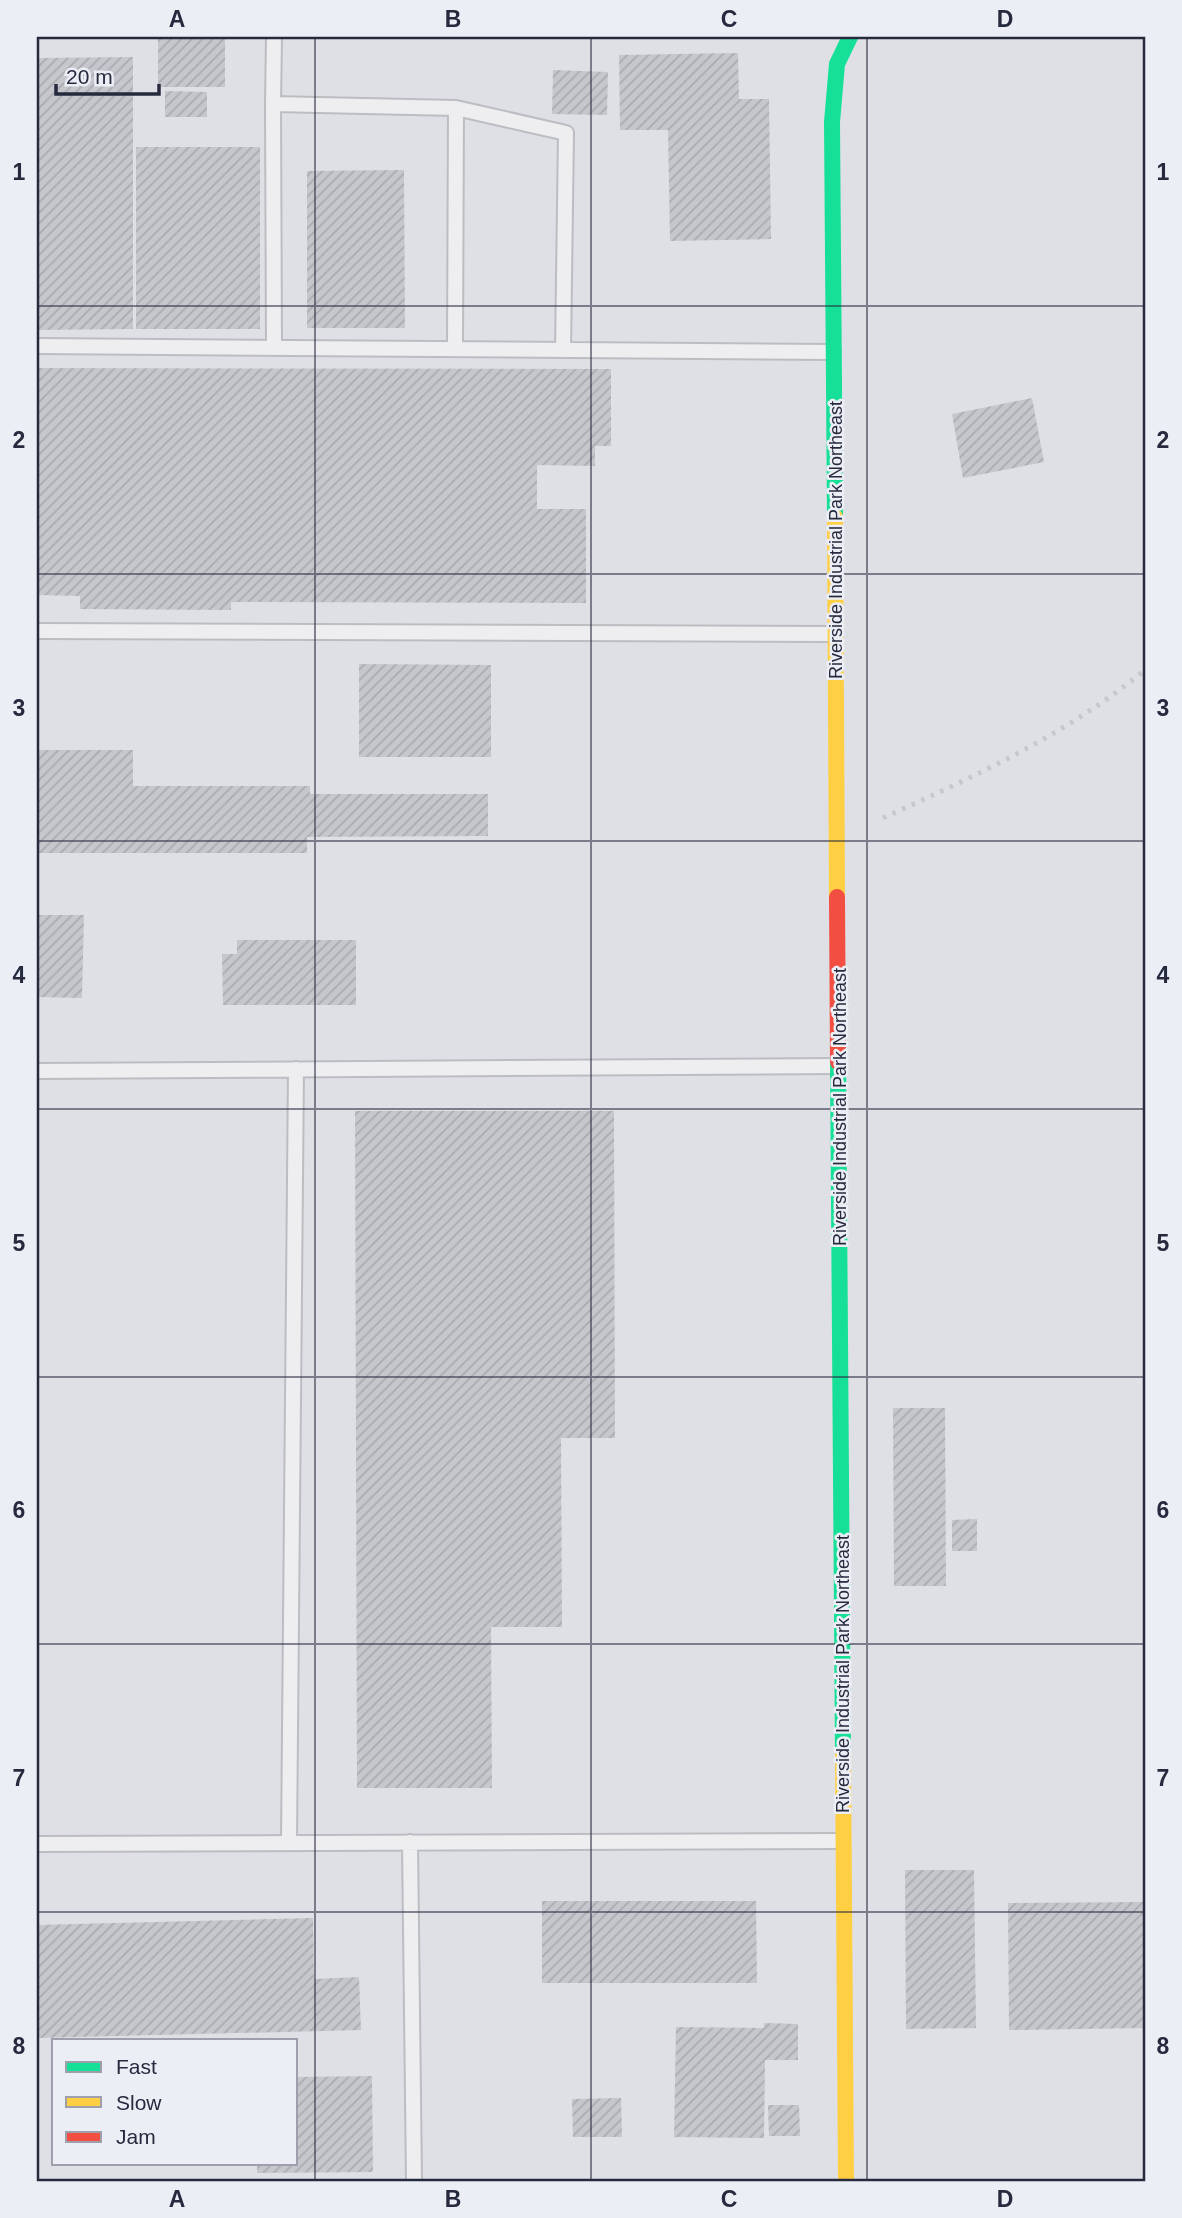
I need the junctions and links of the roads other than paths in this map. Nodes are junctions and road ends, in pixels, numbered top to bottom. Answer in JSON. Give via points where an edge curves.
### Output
{"nodes":[{"id":1,"x":274,"y":37,"type":"edge"},
{"id":2,"x":850,"y":37,"type":"edge"},
{"id":3,"x":273,"y":104,"type":"junction"},
{"id":4,"x":456,"y":108,"type":"junction"},
{"id":5,"x":37,"y":346,"type":"edge"},
{"id":6,"x":274,"y":348,"type":"junction"},
{"id":7,"x":455,"y":349,"type":"junction"},
{"id":8,"x":564,"y":350,"type":"junction"},
{"id":9,"x":834,"y":352,"type":"junction"},
{"id":10,"x":37,"y":631,"type":"edge"},
{"id":11,"x":837,"y":634,"type":"junction"},
{"id":12,"x":839,"y":1066,"type":"junction"},
{"id":13,"x":296,"y":1069,"type":"junction"},
{"id":14,"x":37,"y":1071,"type":"edge"},
{"id":15,"x":844,"y":1841,"type":"junction"},
{"id":16,"x":289,"y":1842,"type":"junction"},
{"id":17,"x":410,"y":1842,"type":"junction"},
{"id":18,"x":37,"y":1844,"type":"edge"},
{"id":19,"x":414,"y":2181,"type":"edge"},
{"id":20,"x":846,"y":2181,"type":"edge"}],
"edges":[{"from":1,"to":3,"type":"lane"},
{"from":2,"to":9,"type":"street","name":"Riverside Industrial Park Northeast","via":[[837,64],[832,122]]},
{"from":3,"to":4,"type":"lane"},
{"from":3,"to":6,"type":"lane"},
{"from":4,"to":7,"type":"lane"},
{"from":4,"to":8,"type":"lane","via":[[566,133]]},
{"from":5,"to":6,"type":"lane"},
{"from":6,"to":7,"type":"lane"},
{"from":7,"to":8,"type":"lane"},
{"from":8,"to":9,"type":"lane"},
{"from":9,"to":11,"type":"street","name":"Riverside Industrial Park Northeast"},
{"from":10,"to":11,"type":"lane"},
{"from":11,"to":12,"type":"street","name":"Riverside Industrial Park Northeast"},
{"from":12,"to":13,"type":"lane"},
{"from":12,"to":15,"type":"street","name":"Riverside Industrial Park Northeast"},
{"from":13,"to":14,"type":"lane"},
{"from":13,"to":16,"type":"lane"},
{"from":15,"to":17,"type":"lane"},
{"from":15,"to":20,"type":"street","name":"Riverside Industrial Park Northeast"},
{"from":16,"to":17,"type":"lane"},
{"from":16,"to":18,"type":"lane"},
{"from":17,"to":19,"type":"lane"}]}
